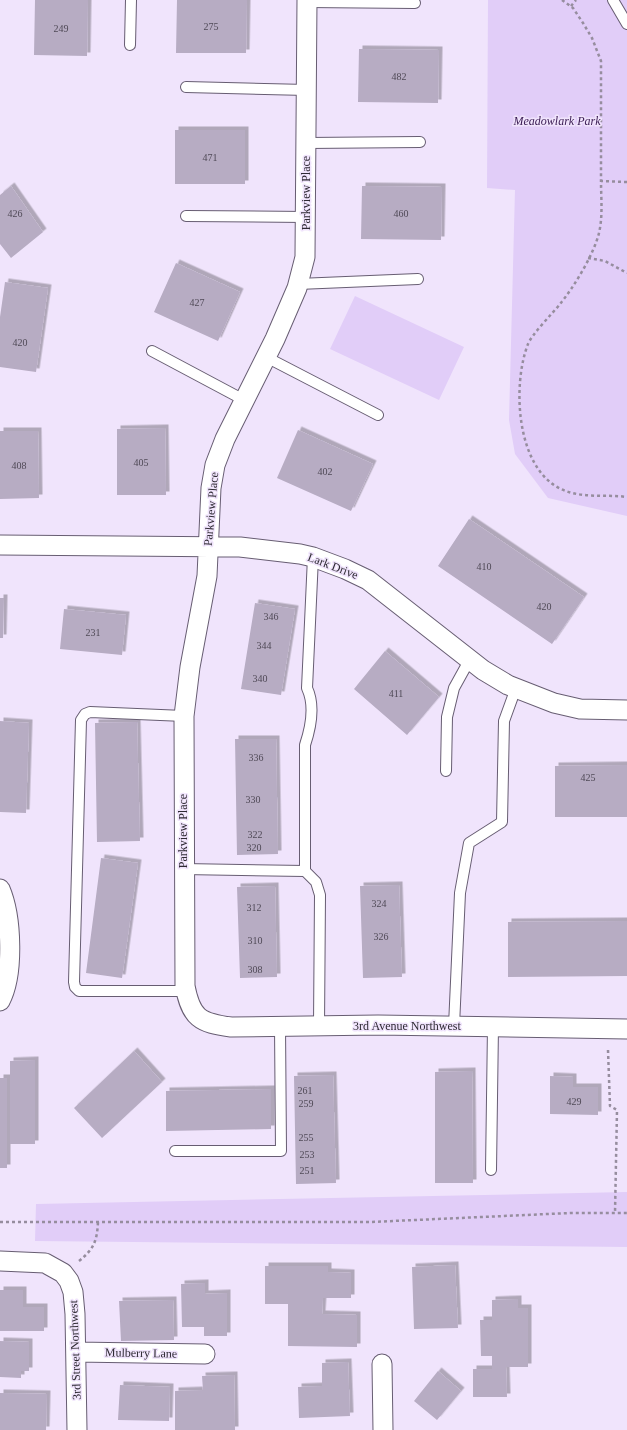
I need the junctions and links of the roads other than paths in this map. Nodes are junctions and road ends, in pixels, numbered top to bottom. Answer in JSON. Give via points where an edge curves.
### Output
{"nodes":[{"id":1,"x":131,"y":0,"type":"edge"},
{"id":2,"x":612,"y":0,"type":"edge"},
{"id":3,"x":307,"y":1,"type":"edge"},
{"id":4,"x":415,"y":3,"type":"dead end"},
{"id":5,"x":627,"y":24,"type":"edge"},
{"id":6,"x":130,"y":45,"type":"dead end"},
{"id":7,"x":186,"y":88,"type":"dead end"},
{"id":8,"x":307,"y":90,"type":"junction"},
{"id":9,"x":420,"y":142,"type":"dead end"},
{"id":10,"x":306,"y":143,"type":"junction"},
{"id":11,"x":186,"y":216,"type":"dead end"},
{"id":12,"x":306,"y":217,"type":"junction"},
{"id":13,"x":418,"y":279,"type":"dead end"},
{"id":14,"x":298,"y":284,"type":"junction"},
{"id":15,"x":152,"y":351,"type":"dead end"},
{"id":16,"x":266,"y":357,"type":"junction"},
{"id":17,"x":244,"y":400,"type":"junction"},
{"id":18,"x":378,"y":414,"type":"dead end"},
{"id":19,"x":0,"y":545,"type":"edge"},
{"id":20,"x":208,"y":548,"type":"junction"},
{"id":21,"x":312,"y":557,"type":"junction"},
{"id":22,"x":470,"y":659,"type":"junction"},
{"id":23,"x":516,"y":688,"type":"junction"},
{"id":24,"x":627,"y":710,"type":"edge"},
{"id":25,"x":184,"y":716,"type":"junction"},
{"id":26,"x":446,"y":771,"type":"dead end"},
{"id":27,"x":184,"y":869,"type":"junction"},
{"id":28,"x":305,"y":871,"type":"junction"},
{"id":29,"x":0,"y":889,"type":"edge"},
{"id":30,"x":186,"y":991,"type":"junction"},
{"id":31,"x":0,"y":1001,"type":"edge"},
{"id":32,"x":193,"y":1010,"type":"joint"},
{"id":33,"x":280,"y":1026,"type":"junction"},
{"id":34,"x":319,"y":1026,"type":"junction"},
{"id":35,"x":454,"y":1026,"type":"junction"},
{"id":36,"x":492,"y":1026,"type":"junction"},
{"id":37,"x":618,"y":1029,"type":"edge"},
{"id":38,"x":175,"y":1151,"type":"dead end"},
{"id":39,"x":491,"y":1170,"type":"dead end"},
{"id":40,"x":0,"y":1261,"type":"edge"},
{"id":41,"x":76,"y":1352,"type":"junction"},
{"id":42,"x":205,"y":1354,"type":"dead end"},
{"id":43,"x":382,"y":1364,"type":"dead end"},
{"id":44,"x":77,"y":1430,"type":"edge"},
{"id":45,"x":383,"y":1430,"type":"edge"}],
"edges":[{"from":1,"to":6,"type":"lane"},
{"from":2,"to":5,"type":"lane"},
{"from":3,"to":4,"type":"lane"},
{"from":3,"to":8,"type":"street","name":"Parkview Place"},
{"from":7,"to":8,"type":"lane"},
{"from":8,"to":10,"type":"street","name":"Parkview Place"},
{"from":9,"to":10,"type":"lane"},
{"from":10,"to":12,"type":"street","name":"Parkview Place"},
{"from":11,"to":12,"type":"lane"},
{"from":12,"to":14,"type":"street","name":"Parkview Place","via":[[304,257]]},
{"from":13,"to":14,"type":"lane"},
{"from":14,"to":16,"type":"street","name":"Parkview Place"},
{"from":15,"to":17,"type":"lane"},
{"from":16,"to":17,"type":"street","name":"Parkview Place"},
{"from":16,"to":18,"type":"lane"},
{"from":17,"to":20,"type":"street","name":"Parkview Place","via":[[215,465],[209,508]]},
{"from":19,"to":20,"type":"street","name":"Lark Drive"},
{"from":20,"to":21,"type":"street","name":"Lark Drive","via":[[240,547]]},
{"from":20,"to":25,"type":"street","name":"Parkview Place","via":[[207,576],[190,667]]},
{"from":21,"to":22,"type":"street","name":"Lark Drive","via":[[368,580]]},
{"from":21,"to":28,"type":"lane","via":[[307,688],[311,697],[310,730],[305,745]]},
{"from":22,"to":23,"type":"street","name":"Lark Drive","via":[[483,670]]},
{"from":22,"to":26,"type":"lane","via":[[454,688],[447,716]]},
{"from":23,"to":24,"type":"street","name":"Lark Drive","via":[[554,703],[580,709]]},
{"from":23,"to":35,"type":"lane","via":[[504,722],[502,822],[469,843],[460,893]]},
{"from":25,"to":27,"type":"street","name":"Parkview Place"},
{"from":25,"to":30,"type":"lane","via":[[90,712],[81,720],[74,982],[79,991]]},
{"from":27,"to":28,"type":"lane"},
{"from":27,"to":30,"type":"street","name":"Parkview Place"},
{"from":28,"to":34,"type":"lane","via":[[316,882],[320,895]]},
{"from":29,"to":31,"type":"street","via":[[7,916],[9,942],[8,972]]},
{"from":30,"to":32,"type":"street","name":"Parkview Place"},
{"from":32,"to":33,"type":"street","name":"3rd Avenue Northwest","via":[[198,1017],[210,1024],[231,1027]]},
{"from":33,"to":34,"type":"street","name":"3rd Avenue Northwest"},
{"from":33,"to":38,"type":"lane","via":[[281,1151]]},
{"from":34,"to":35,"type":"street","name":"3rd Avenue Northwest"},
{"from":35,"to":36,"type":"street","name":"3rd Avenue Northwest"},
{"from":36,"to":37,"type":"street","name":"3rd Avenue Northwest"},
{"from":36,"to":39,"type":"lane"},
{"from":40,"to":41,"type":"street","name":"3rd Street Northwest","via":[[45,1264],[63,1273],[73,1292]]},
{"from":41,"to":42,"type":"street","name":"Mulberry Lane"},
{"from":41,"to":44,"type":"street","name":"3rd Street Northwest"},
{"from":43,"to":45,"type":"street"}]}
